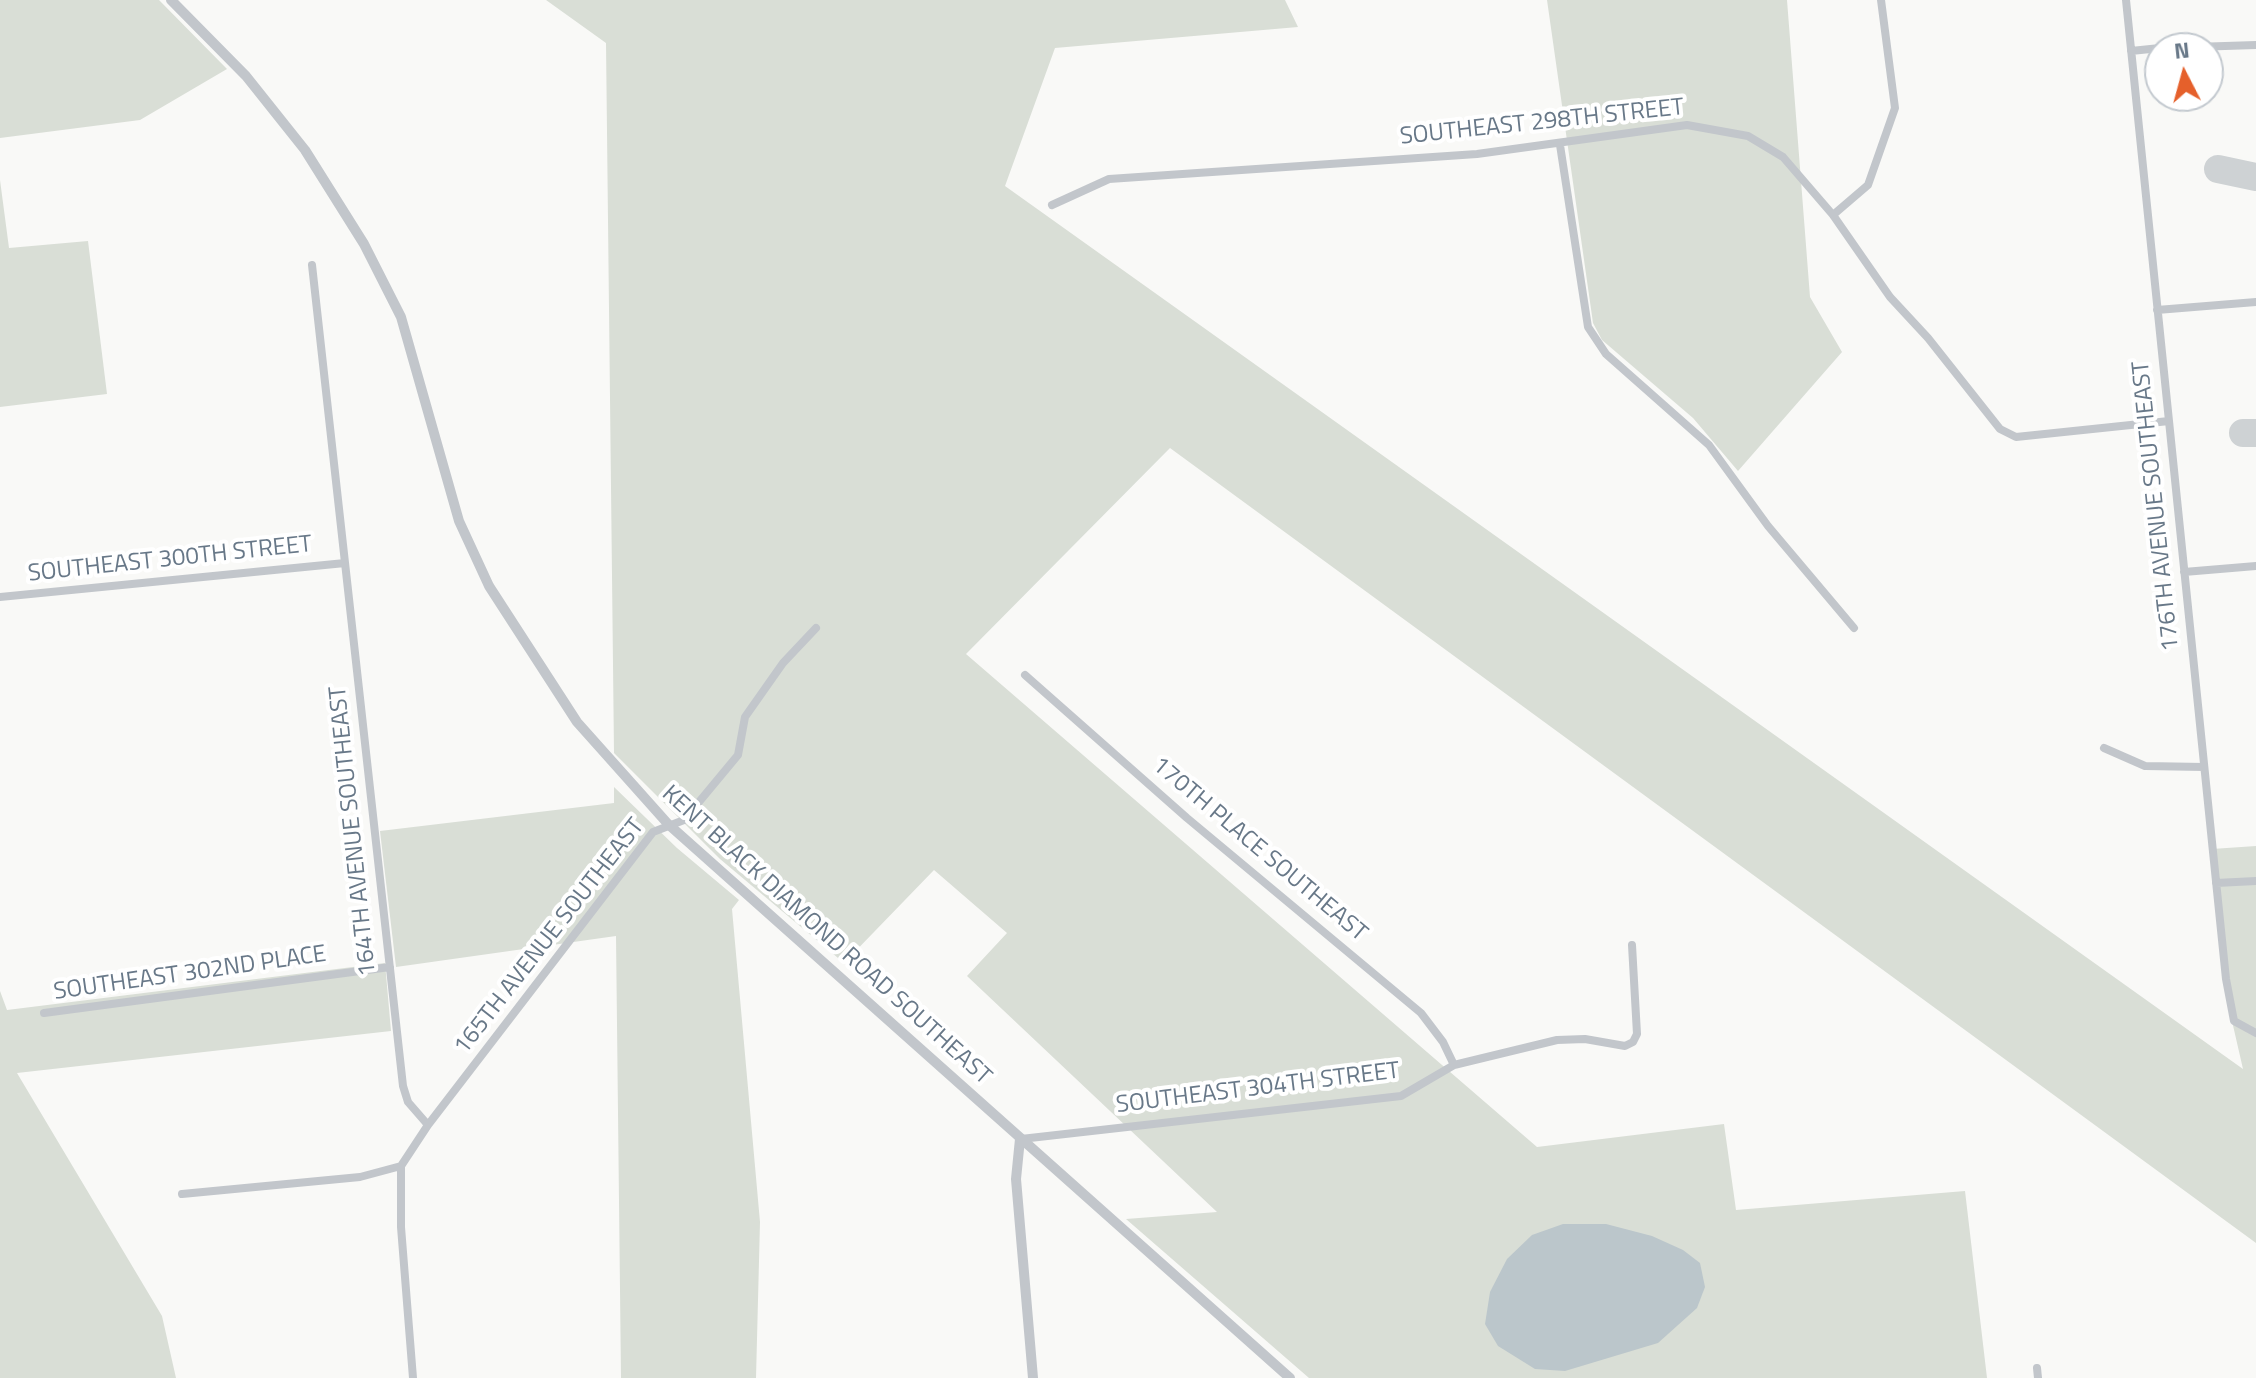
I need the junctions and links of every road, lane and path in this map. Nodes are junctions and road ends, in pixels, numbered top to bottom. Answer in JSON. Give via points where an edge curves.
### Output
{"nodes":[{"id":1,"x":171,"y":0,"type":"edge"},
{"id":2,"x":1881,"y":0,"type":"edge"},
{"id":3,"x":2126,"y":0,"type":"edge"},
{"id":4,"x":2256,"y":45,"type":"edge"},
{"id":5,"x":2224,"y":46,"type":"edge"},
{"id":6,"x":2144,"y":50,"type":"edge"},
{"id":7,"x":2131,"y":51,"type":"junction"},
{"id":8,"x":1560,"y":145,"type":"junction"},
{"id":9,"x":1052,"y":205,"type":"dead end"},
{"id":10,"x":1833,"y":215,"type":"junction"},
{"id":11,"x":312,"y":265,"type":"dead end"},
{"id":12,"x":2256,"y":302,"type":"edge"},
{"id":13,"x":2157,"y":310,"type":"junction"},
{"id":14,"x":2169,"y":421,"type":"junction"},
{"id":15,"x":345,"y":563,"type":"junction"},
{"id":16,"x":2256,"y":566,"type":"edge"},
{"id":17,"x":2184,"y":572,"type":"junction"},
{"id":18,"x":0,"y":597,"type":"edge"},
{"id":19,"x":816,"y":628,"type":"dead end"},
{"id":20,"x":1854,"y":628,"type":"dead end"},
{"id":21,"x":1025,"y":675,"type":"dead end"},
{"id":22,"x":2104,"y":748,"type":"dead end"},
{"id":23,"x":2204,"y":767,"type":"junction"},
{"id":24,"x":668,"y":824,"type":"junction"},
{"id":25,"x":2256,"y":881,"type":"edge"},
{"id":26,"x":2216,"y":883,"type":"junction"},
{"id":27,"x":1632,"y":945,"type":"dead end"},
{"id":28,"x":390,"y":967,"type":"junction"},
{"id":29,"x":44,"y":1013,"type":"dead end"},
{"id":30,"x":2256,"y":1033,"type":"edge"},
{"id":31,"x":1454,"y":1065,"type":"junction"},
{"id":32,"x":428,"y":1125,"type":"junction"},
{"id":33,"x":1020,"y":1139,"type":"junction"},
{"id":34,"x":401,"y":1166,"type":"junction"},
{"id":35,"x":182,"y":1194,"type":"dead end"},
{"id":36,"x":2037,"y":1368,"type":"dead end"},
{"id":37,"x":413,"y":1378,"type":"edge"},
{"id":38,"x":1033,"y":1378,"type":"edge"},
{"id":39,"x":1290,"y":1378,"type":"edge"},
{"id":40,"x":2038,"y":1378,"type":"edge"}],
"edges":[{"from":1,"to":24,"type":"street","name":"KENT BLACK DIAMOND ROAD SOUTHEAST","via":[[246,76],[305,150],[364,244],[401,317],[459,521],[489,586],[577,722]]},
{"from":2,"to":10,"type":"street","via":[[1895,108],[1868,185]]},
{"from":3,"to":7,"type":"street","name":"176TH AVENUE SOUTHEAST"},
{"from":4,"to":5,"type":"street"},
{"from":6,"to":7,"type":"street"},
{"from":7,"to":13,"type":"street","name":"176TH AVENUE SOUTHEAST"},
{"from":8,"to":9,"type":"street","name":"SOUTHEAST 298TH STREET","via":[[1109,179]]},
{"from":8,"to":10,"type":"street","name":"SOUTHEAST 298TH STREET","via":[[1687,125],[1748,136],[1783,157]]},
{"from":8,"to":20,"type":"street","via":[[1588,327],[1606,354],[1709,445],[1768,526]]},
{"from":10,"to":14,"type":"street","name":"SOUTHEAST 298TH STREET","via":[[1890,297],[2000,429],[2016,437]]},
{"from":11,"to":15,"type":"street","name":"164TH AVENUE SOUTHEAST"},
{"from":12,"to":13,"type":"street"},
{"from":13,"to":14,"type":"street","name":"176TH AVENUE SOUTHEAST"},
{"from":14,"to":17,"type":"street","name":"176TH AVENUE SOUTHEAST"},
{"from":15,"to":18,"type":"street","name":"SOUTHEAST 300TH STREET"},
{"from":15,"to":28,"type":"street","name":"164TH AVENUE SOUTHEAST"},
{"from":16,"to":17,"type":"street"},
{"from":17,"to":23,"type":"street","name":"176TH AVENUE SOUTHEAST"},
{"from":19,"to":24,"type":"street","name":"165TH AVENUE SOUTHEAST","via":[[745,717],[738,755],[684,820]]},
{"from":21,"to":31,"type":"street","name":"170TH PLACE SOUTHEAST","via":[[1421,1013]]},
{"from":22,"to":23,"type":"street","via":[[2145,766]]},
{"from":23,"to":26,"type":"street","name":"176TH AVENUE SOUTHEAST"},
{"from":24,"to":32,"type":"street","name":"165TH AVENUE SOUTHEAST","via":[[653,832]]},
{"from":24,"to":33,"type":"street","name":"KENT BLACK DIAMOND ROAD SOUTHEAST"},
{"from":25,"to":26,"type":"street"},
{"from":26,"to":30,"type":"street","name":"176TH AVENUE SOUTHEAST","via":[[2229,1008],[2237,1025]]},
{"from":27,"to":31,"type":"street","name":"SOUTHEAST 304TH STREET","via":[[1637,1034],[1633,1042],[1625,1046],[1557,1040]]},
{"from":28,"to":29,"type":"street","name":"SOUTHEAST 302ND PLACE"},
{"from":28,"to":32,"type":"street","name":"164TH AVENUE SOUTHEAST","via":[[403,1086],[408,1102]]},
{"from":31,"to":33,"type":"street","name":"SOUTHEAST 304TH STREET","via":[[1401,1096]]},
{"from":32,"to":34,"type":"street"},
{"from":33,"to":38,"type":"street","via":[[1016,1179]]},
{"from":33,"to":39,"type":"street","name":"KENT BLACK DIAMOND ROAD SOUTHEAST"},
{"from":34,"to":35,"type":"street","via":[[360,1177]]},
{"from":34,"to":37,"type":"street"},
{"from":36,"to":40,"type":"street"}]}
